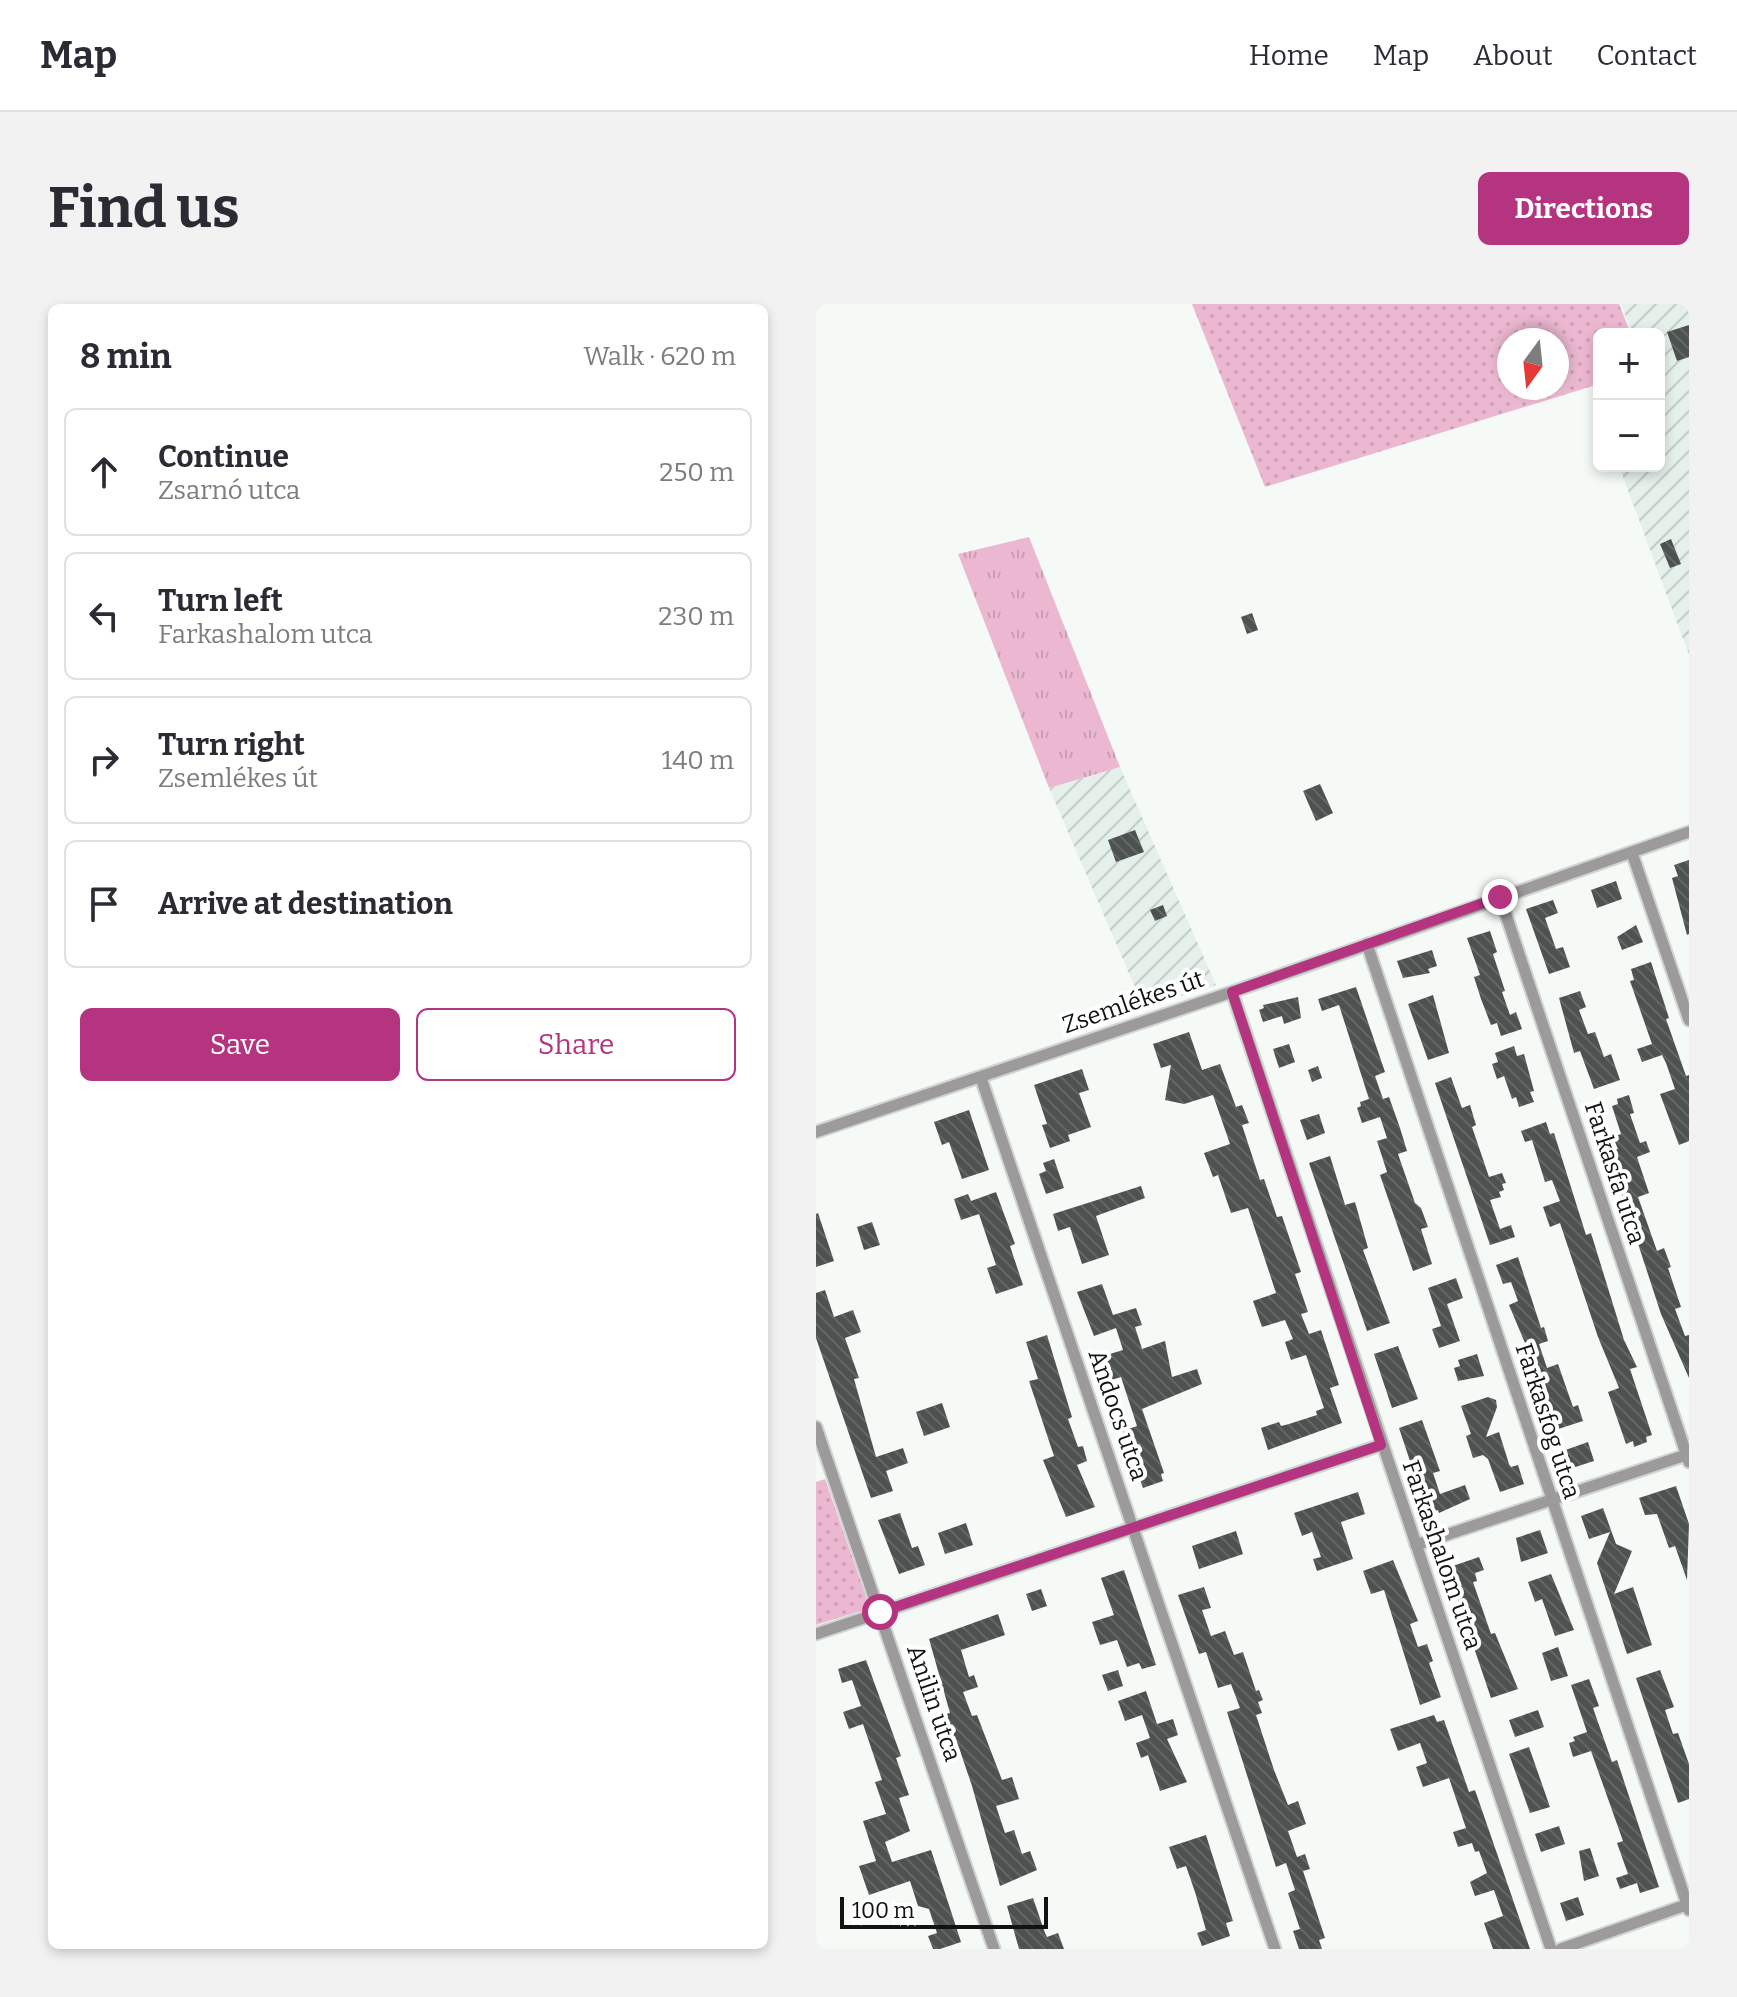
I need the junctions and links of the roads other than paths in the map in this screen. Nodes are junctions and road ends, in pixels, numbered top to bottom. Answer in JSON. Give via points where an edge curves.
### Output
{"nodes":[{"id":1,"x":1689,"y":832,"type":"edge"},
{"id":2,"x":1632,"y":853,"type":"junction"},
{"id":3,"x":1500,"y":897,"type":"junction"},
{"id":4,"x":1367,"y":944,"type":"junction"},
{"id":5,"x":1232,"y":992,"type":"junction"},
{"id":6,"x":1689,"y":1020,"type":"edge"},
{"id":7,"x":981,"y":1078,"type":"junction"},
{"id":8,"x":816,"y":1132,"type":"edge"},
{"id":9,"x":816,"y":1427,"type":"edge"},
{"id":10,"x":1381,"y":1445,"type":"junction"},
{"id":11,"x":1688,"y":1457,"type":"edge"},
{"id":12,"x":1551,"y":1500,"type":"junction"},
{"id":13,"x":1133,"y":1529,"type":"junction"},
{"id":14,"x":1416,"y":1545,"type":"junction"},
{"id":15,"x":880,"y":1612,"type":"junction"},
{"id":16,"x":816,"y":1634,"type":"edge"},
{"id":17,"x":1688,"y":1907,"type":"edge"},
{"id":18,"x":994,"y":1949,"type":"edge"},
{"id":19,"x":1275,"y":1949,"type":"edge"},
{"id":20,"x":1551,"y":1949,"type":"edge"},
{"id":21,"x":1561,"y":1949,"type":"edge"}],
"edges":[{"from":1,"to":2,"type":"street","name":"Zsemlékes út"},
{"from":2,"to":3,"type":"street","name":"Zsemlékes út"},
{"from":2,"to":6,"type":"street"},
{"from":3,"to":4,"type":"street","name":"Zsemlékes út"},
{"from":3,"to":11,"type":"street","name":"Farkasfa utca"},
{"from":4,"to":5,"type":"street","name":"Zsemlékes út"},
{"from":4,"to":12,"type":"street","name":"Farkasfog utca"},
{"from":5,"to":7,"type":"street","name":"Zsemlékes út"},
{"from":5,"to":10,"type":"street","name":"Farkashalom utca"},
{"from":7,"to":8,"type":"street","name":"Zsemlékes út"},
{"from":7,"to":13,"type":"street","name":"Andocs utca"},
{"from":9,"to":15,"type":"street","name":"Anilin utca"},
{"from":10,"to":13,"type":"street"},
{"from":10,"to":14,"type":"street","name":"Farkashalom utca"},
{"from":11,"to":12,"type":"street"},
{"from":12,"to":14,"type":"street"},
{"from":12,"to":17,"type":"street","name":"Farkasfog utca"},
{"from":13,"to":15,"type":"street"},
{"from":13,"to":19,"type":"street","name":"Andocs utca"},
{"from":14,"to":20,"type":"street","name":"Farkashalom utca"},
{"from":15,"to":16,"type":"street"},
{"from":15,"to":18,"type":"street","name":"Anilin utca"},
{"from":17,"to":21,"type":"street"}]}
